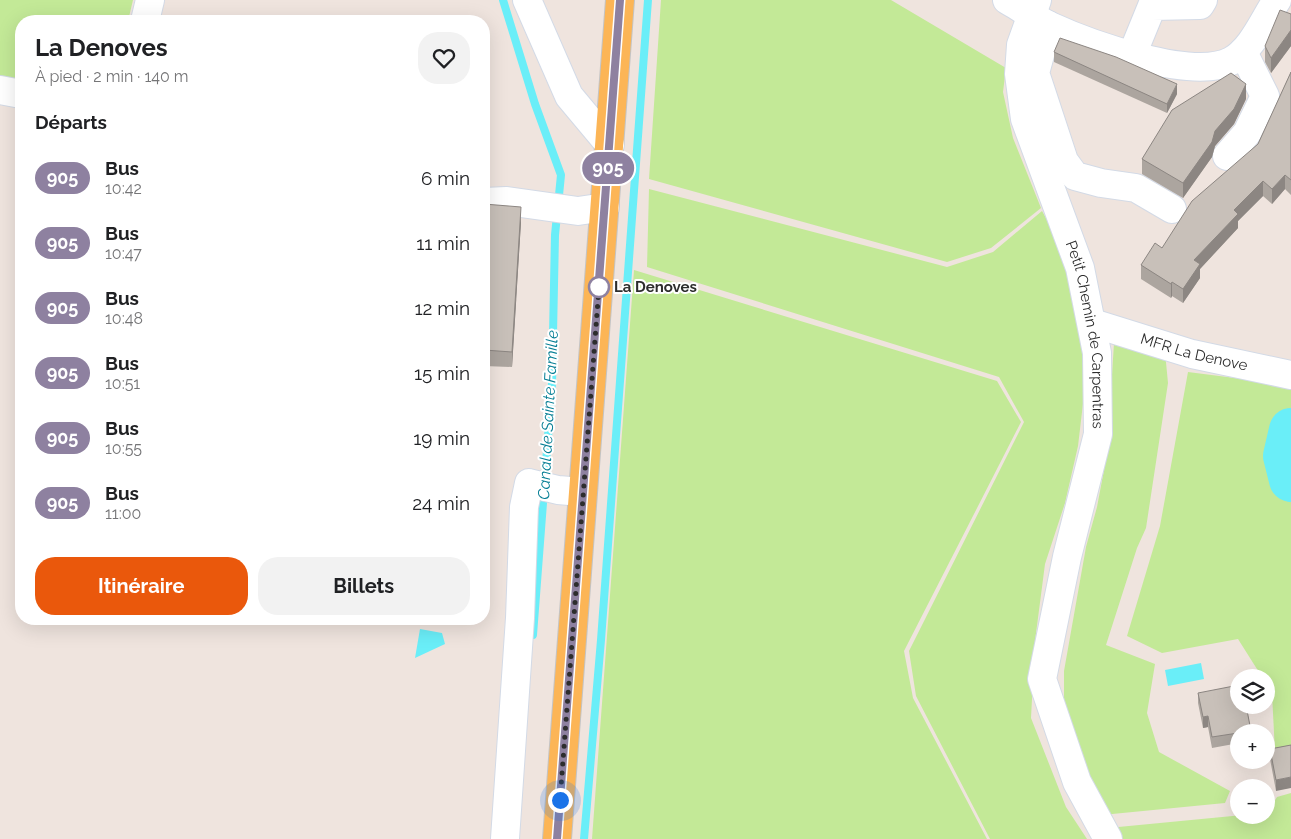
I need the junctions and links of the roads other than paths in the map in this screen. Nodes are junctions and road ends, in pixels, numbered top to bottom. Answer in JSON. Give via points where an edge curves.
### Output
{"nodes":[{"id":1,"x":150,"y":0,"type":"edge"},
{"id":2,"x":527,"y":0,"type":"edge"},
{"id":3,"x":620,"y":0,"type":"edge"},
{"id":4,"x":1007,"y":0,"type":"edge"},
{"id":5,"x":1203,"y":0,"type":"edge"},
{"id":6,"x":1277,"y":0,"type":"edge"},
{"id":7,"x":1148,"y":3,"type":"edge"},
{"id":8,"x":1039,"y":13,"type":"edge"},
{"id":9,"x":146,"y":15,"type":"edge"},
{"id":10,"x":1243,"y":52,"type":"junction"},
{"id":11,"x":1132,"y":55,"type":"junction"},
{"id":12,"x":0,"y":90,"type":"edge"},
{"id":13,"x":15,"y":93,"type":"edge"},
{"id":14,"x":610,"y":145,"type":"junction"},
{"id":15,"x":1227,"y":156,"type":"dead end"},
{"id":16,"x":490,"y":202,"type":"edge"},
{"id":17,"x":605,"y":207,"type":"junction"},
{"id":18,"x":1172,"y":209,"type":"dead end"},
{"id":19,"x":1099,"y":325,"type":"dead end"},
{"id":20,"x":1291,"y":375,"type":"edge"},
{"id":21,"x":582,"y":492,"type":"junction"},
{"id":22,"x":505,"y":839,"type":"edge"},
{"id":23,"x":557,"y":839,"type":"edge"},
{"id":24,"x":1108,"y":839,"type":"edge"}],
"edges":[{"from":1,"to":9,"type":"street"},
{"from":2,"to":14,"type":"street","via":[[569,96]]},
{"from":3,"to":14,"type":"main road"},
{"from":4,"to":8,"type":"street"},
{"from":5,"to":7,"type":"street","via":[[1200,4]]},
{"from":6,"to":10,"type":"street"},
{"from":7,"to":11,"type":"street"},
{"from":8,"to":11,"type":"street"},
{"from":8,"to":18,"type":"street","via":[[1035,73],[1064,161],[1075,176],[1136,188]]},
{"from":8,"to":24,"type":"street","name":"Petit Chemin de Carpentras","via":[[1021,45],[1019,74],[1025,119],[1080,268],[1097,353],[1098,434],[1067,557],[1042,679],[1077,782]]},
{"from":10,"to":11,"type":"street","via":[[1212,67],[1156,63]]},
{"from":10,"to":15,"type":"street","via":[[1265,96],[1247,133]]},
{"from":12,"to":13,"type":"street"},
{"from":14,"to":17,"type":"main road"},
{"from":16,"to":17,"type":"street","via":[[507,201],[578,211]]},
{"from":17,"to":21,"type":"main road"},
{"from":19,"to":20,"type":"street","name":"MFR La Denove","via":[[1192,354]]},
{"from":21,"to":22,"type":"street","via":[[530,484],[524,507]]},
{"from":21,"to":23,"type":"main road"}]}
